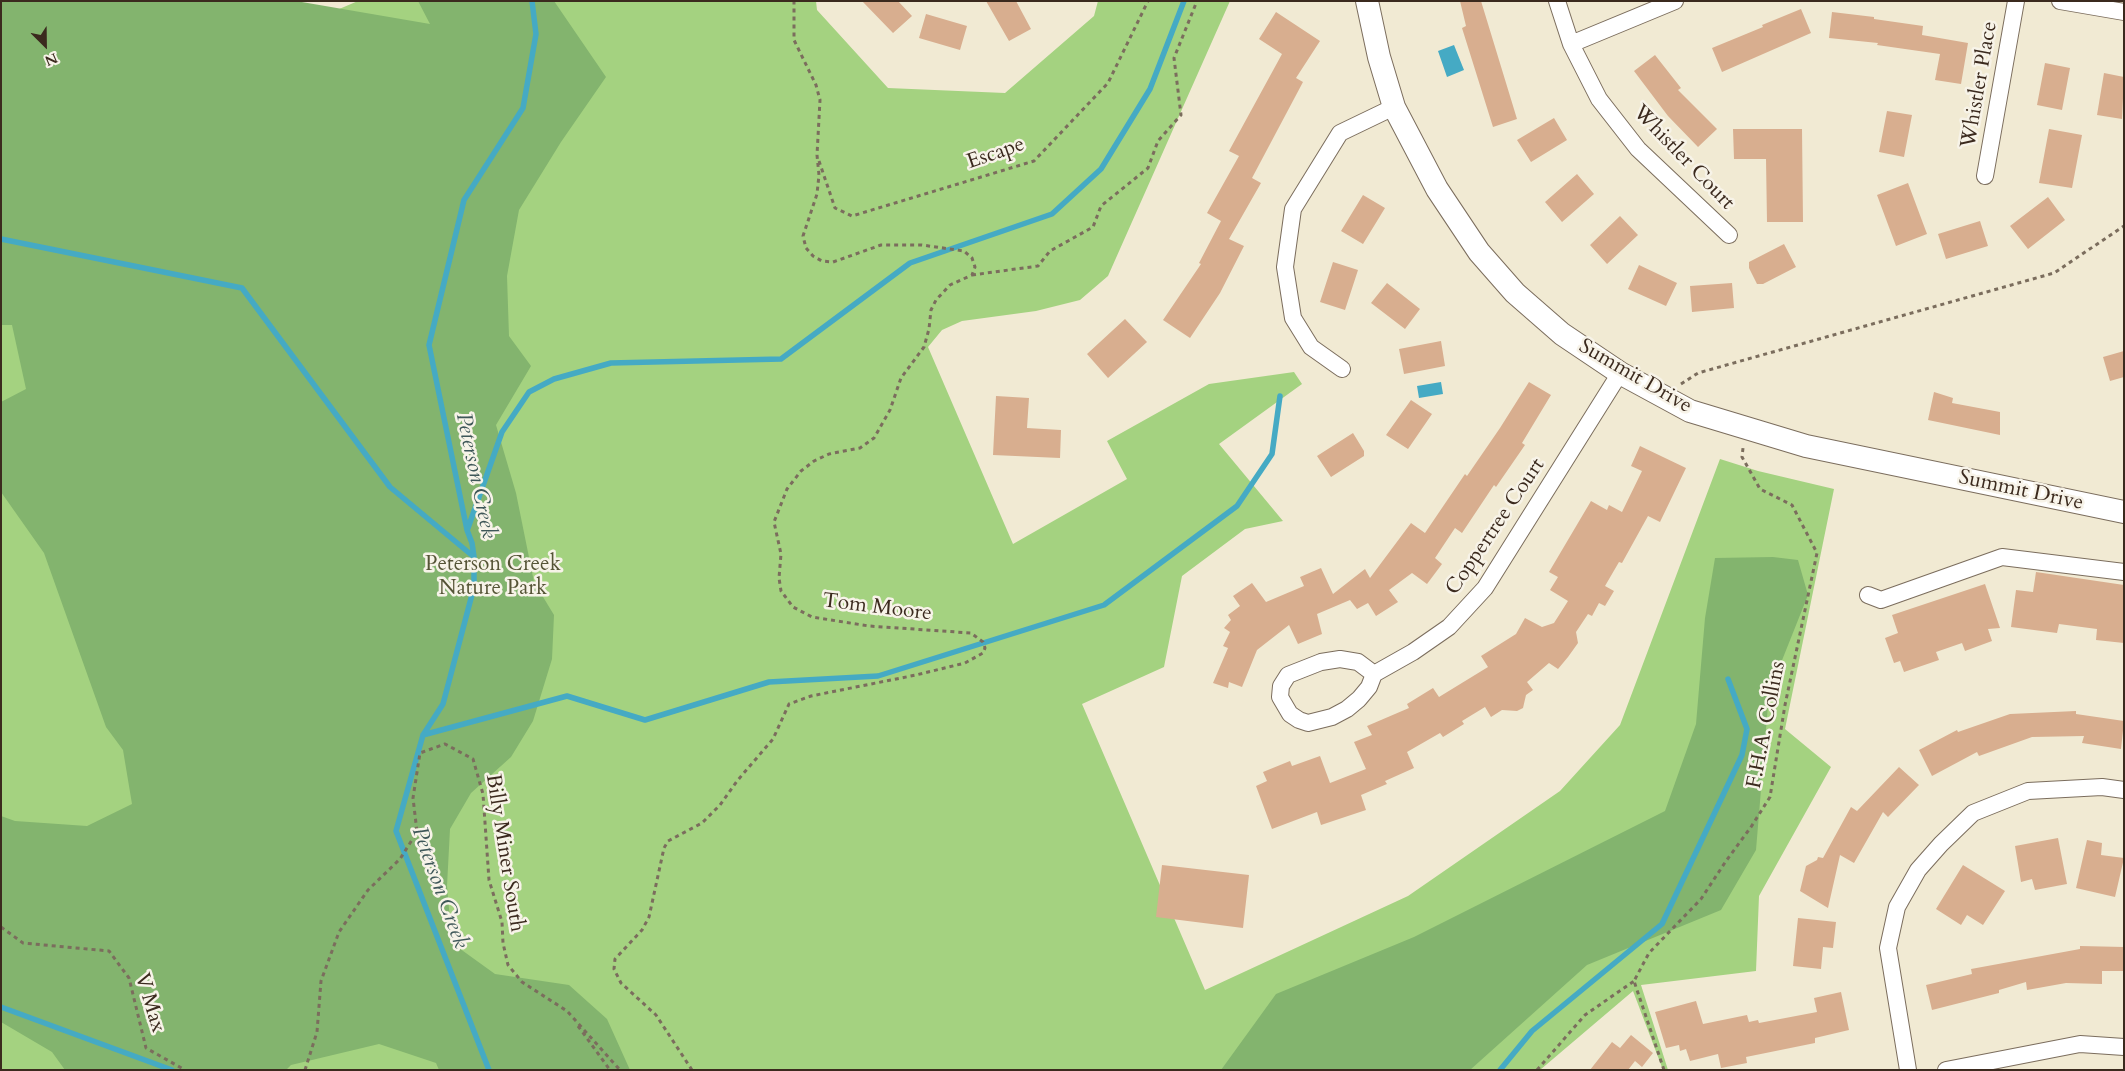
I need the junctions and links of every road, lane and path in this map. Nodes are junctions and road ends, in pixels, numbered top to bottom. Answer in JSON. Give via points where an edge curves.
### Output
{"nodes":[{"id":1,"x":794,"y":1,"type":"edge"},
{"id":2,"x":1148,"y":1,"type":"edge"},
{"id":3,"x":1197,"y":1,"type":"edge"},
{"id":4,"x":1367,"y":1,"type":"edge"},
{"id":5,"x":1558,"y":1,"type":"edge"},
{"id":6,"x":1675,"y":1,"type":"edge"},
{"id":7,"x":2016,"y":1,"type":"edge"},
{"id":8,"x":2060,"y":1,"type":"edge"},
{"id":9,"x":2124,"y":12,"type":"edge"},
{"id":10,"x":1572,"y":44,"type":"junction"},
{"id":11,"x":1394,"y":107,"type":"junction"},
{"id":12,"x":817,"y":155,"type":"junction"},
{"id":13,"x":1985,"y":176,"type":"dead end"},
{"id":14,"x":2124,"y":226,"type":"edge"},
{"id":15,"x":1729,"y":235,"type":"dead end"},
{"id":16,"x":972,"y":275,"type":"junction"},
{"id":17,"x":1342,"y":369,"type":"dead end"},
{"id":18,"x":1620,"y":373,"type":"junction"},
{"id":19,"x":1662,"y":395,"type":"junction"},
{"id":20,"x":1746,"y":428,"type":"junction"},
{"id":21,"x":2124,"y":512,"type":"edge"},
{"id":22,"x":2124,"y":572,"type":"edge"},
{"id":23,"x":1868,"y":595,"type":"dead end"},
{"id":24,"x":1374,"y":674,"type":"junction"},
{"id":25,"x":2124,"y":790,"type":"edge"},
{"id":26,"x":1,"y":927,"type":"edge"},
{"id":27,"x":1634,"y":981,"type":"junction"},
{"id":28,"x":567,"y":1011,"type":"junction"},
{"id":29,"x":2124,"y":1047,"type":"edge"},
{"id":30,"x":185,"y":1070,"type":"edge"},
{"id":31,"x":305,"y":1070,"type":"edge"},
{"id":32,"x":610,"y":1070,"type":"edge"},
{"id":33,"x":620,"y":1070,"type":"edge"},
{"id":34,"x":692,"y":1070,"type":"edge"},
{"id":35,"x":1537,"y":1070,"type":"edge"},
{"id":36,"x":1664,"y":1070,"type":"edge"},
{"id":37,"x":1908,"y":1070,"type":"edge"},
{"id":38,"x":1946,"y":1070,"type":"edge"}],
"edges":[{"from":1,"to":12,"type":"path","via":[[794,40],[820,100]]},
{"from":2,"to":12,"type":"path","name":"Escape","via":[[1108,83],[1034,161],[852,216],[835,208]]},
{"from":3,"to":16,"type":"path","via":[[1174,58],[1180,115],[1158,141],[1148,168],[1102,206],[1093,227],[1050,251],[1038,266]]},
{"from":4,"to":11,"type":"main road","name":"Summit Drive"},
{"from":5,"to":10,"type":"street","name":"Whistler Court"},
{"from":6,"to":10,"type":"street"},
{"from":7,"to":13,"type":"street","name":"Whistler Place"},
{"from":8,"to":9,"type":"street"},
{"from":10,"to":15,"type":"street","name":"Whistler Court","via":[[1600,99],[1638,149]]},
{"from":11,"to":17,"type":"street","via":[[1340,133],[1293,209],[1286,267],[1293,318],[1311,347]]},
{"from":11,"to":18,"type":"main road","name":"Summit Drive","via":[[1437,189],[1479,252],[1515,293],[1562,334]]},
{"from":12,"to":16,"type":"path","via":[[817,194],[803,236],[806,248],[813,256],[833,262],[881,245],[964,251],[976,267]]},
{"from":14,"to":19,"type":"path","via":[[2054,273],[1698,373]]},
{"from":16,"to":34,"type":"path","name":"Tom Moore","via":[[950,284],[936,300],[924,347],[901,378],[890,410],[874,438],[860,448],[814,460],[788,489],[774,522],[781,554],[779,578],[782,591],[794,607],[812,617],[869,626],[971,633],[983,642],[985,648],[965,663],[811,696],[789,704],[773,739],[720,805],[702,824],[668,841],[649,917],[642,930],[615,959],[614,969],[621,983],[656,1015]]},
{"from":18,"to":19,"type":"main road","name":"Summit Drive"},
{"from":18,"to":24,"type":"street","name":"Coppertree Court","via":[[1485,588],[1450,627]]},
{"from":19,"to":20,"type":"main road","name":"Summit Drive","via":[[1690,410]]},
{"from":20,"to":21,"type":"main road","name":"Summit Drive","via":[[1806,446]]},
{"from":20,"to":27,"type":"path","name":"F.H.A. Collins","via":[[1742,457],[1760,489],[1792,505],[1817,553],[1770,797],[1701,899],[1649,953]]},
{"from":22,"to":23,"type":"street","via":[[2002,557],[1881,600]]},
{"from":24,"to":24,"type":"street","via":[[1358,662],[1340,658],[1321,662],[1288,675],[1281,686],[1280,697],[1290,714],[1299,720],[1308,723],[1319,721],[1347,709],[1359,699]]},
{"from":25,"to":37,"type":"street","via":[[2102,787],[2028,791],[1973,812],[1918,870],[1897,907],[1888,948]]},
{"from":26,"to":30,"type":"path","name":"V Max","via":[[23,943],[109,951],[129,978],[146,1048]]},
{"from":27,"to":35,"type":"path","via":[[1585,1015]]},
{"from":27,"to":36,"type":"path"},
{"from":28,"to":31,"type":"path","name":"Billy Miner South","via":[[522,982],[508,965],[502,922],[489,880],[483,794],[473,759],[445,744],[420,753],[413,798],[417,832],[400,859],[368,890],[339,932],[321,981],[317,1032]]},
{"from":28,"to":32,"type":"path"},
{"from":28,"to":33,"type":"path","name":"Billy Miner South"},
{"from":29,"to":38,"type":"street","via":[[2080,1044]]}]}
